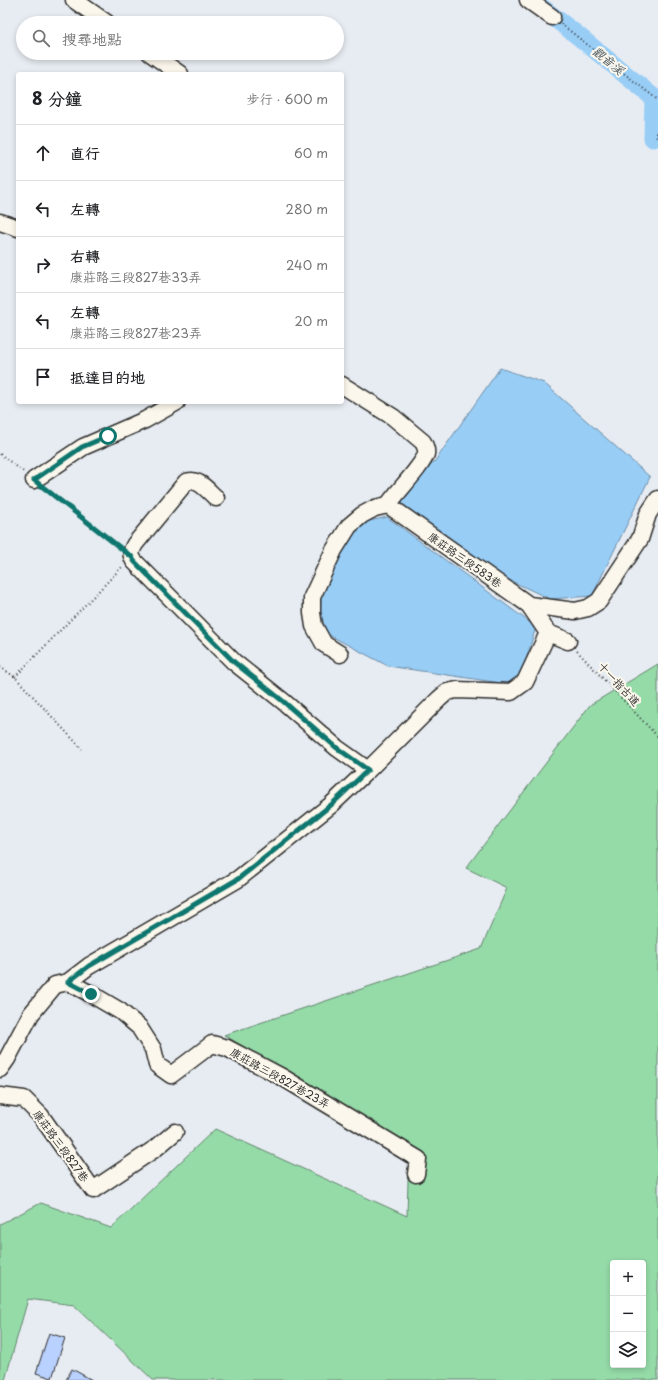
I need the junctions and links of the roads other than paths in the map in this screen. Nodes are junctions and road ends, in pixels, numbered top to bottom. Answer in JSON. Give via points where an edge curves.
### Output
{"nodes":[{"id":1,"x":74,"y":0,"type":"edge"},
{"id":2,"x":528,"y":0,"type":"edge"},
{"id":3,"x":97,"y":16,"type":"edge"},
{"id":4,"x":552,"y":17,"type":"road end"},
{"id":5,"x":160,"y":60,"type":"edge"},
{"id":6,"x":177,"y":72,"type":"edge"},
{"id":7,"x":0,"y":222,"type":"edge"},
{"id":8,"x":16,"y":227,"type":"edge"},
{"id":9,"x":344,"y":386,"type":"edge"},
{"id":10,"x":173,"y":404,"type":"edge"},
{"id":11,"x":34,"y":480,"type":"road end"},
{"id":12,"x":216,"y":498,"type":"dead end"},
{"id":13,"x":658,"y":499,"type":"edge"},
{"id":14,"x":388,"y":505,"type":"junction"},
{"id":15,"x":529,"y":605,"type":"junction"},
{"id":16,"x":548,"y":633,"type":"junction"},
{"id":17,"x":568,"y":641,"type":"road end"},
{"id":18,"x":340,"y":654,"type":"dead end"},
{"id":19,"x":368,"y":770,"type":"junction"},
{"id":20,"x":68,"y":982,"type":"junction"},
{"id":21,"x":0,"y":1069,"type":"edge"},
{"id":22,"x":0,"y":1096,"type":"edge"},
{"id":23,"x":175,"y":1132,"type":"dead end"},
{"id":24,"x":416,"y":1174,"type":"dead end"}],
"edges":[{"from":1,"to":3,"type":"street"},
{"from":2,"to":4,"type":"street"},
{"from":5,"to":6,"type":"street"},
{"from":7,"to":8,"type":"street"},
{"from":9,"to":14,"type":"street","via":[[393,417],[426,447],[424,459]]},
{"from":10,"to":11,"type":"street","via":[[145,420],[82,447]]},
{"from":12,"to":19,"type":"street","via":[[196,481],[186,482],[135,544],[131,552],[134,561],[234,662],[337,748]]},
{"from":13,"to":15,"type":"street","name":"康莊路三段583巷","via":[[648,514],[640,538],[599,601],[588,608],[575,611]]},
{"from":14,"to":15,"type":"street","name":"康莊路三段583巷"},
{"from":14,"to":18,"type":"street","via":[[362,514],[349,526],[334,550],[312,597],[314,626],[324,644]]},
{"from":15,"to":16,"type":"street"},
{"from":16,"to":17,"type":"street"},
{"from":16,"to":19,"type":"street","via":[[526,682],[511,692],[447,692]]},
{"from":19,"to":20,"type":"street","via":[[331,805],[238,879],[89,966]]},
{"from":20,"to":21,"type":"street","via":[[55,985],[31,1014],[8,1059]]},
{"from":20,"to":24,"type":"street","name":"康莊路三段827巷23弄","via":[[120,1011],[139,1027],[152,1049],[157,1065],[171,1075],[212,1044],[227,1048],[282,1077],[418,1159]]},
{"from":22,"to":23,"type":"street","name":"康莊路三段827巷","via":[[24,1099],[41,1116],[93,1190],[156,1148]]}]}
